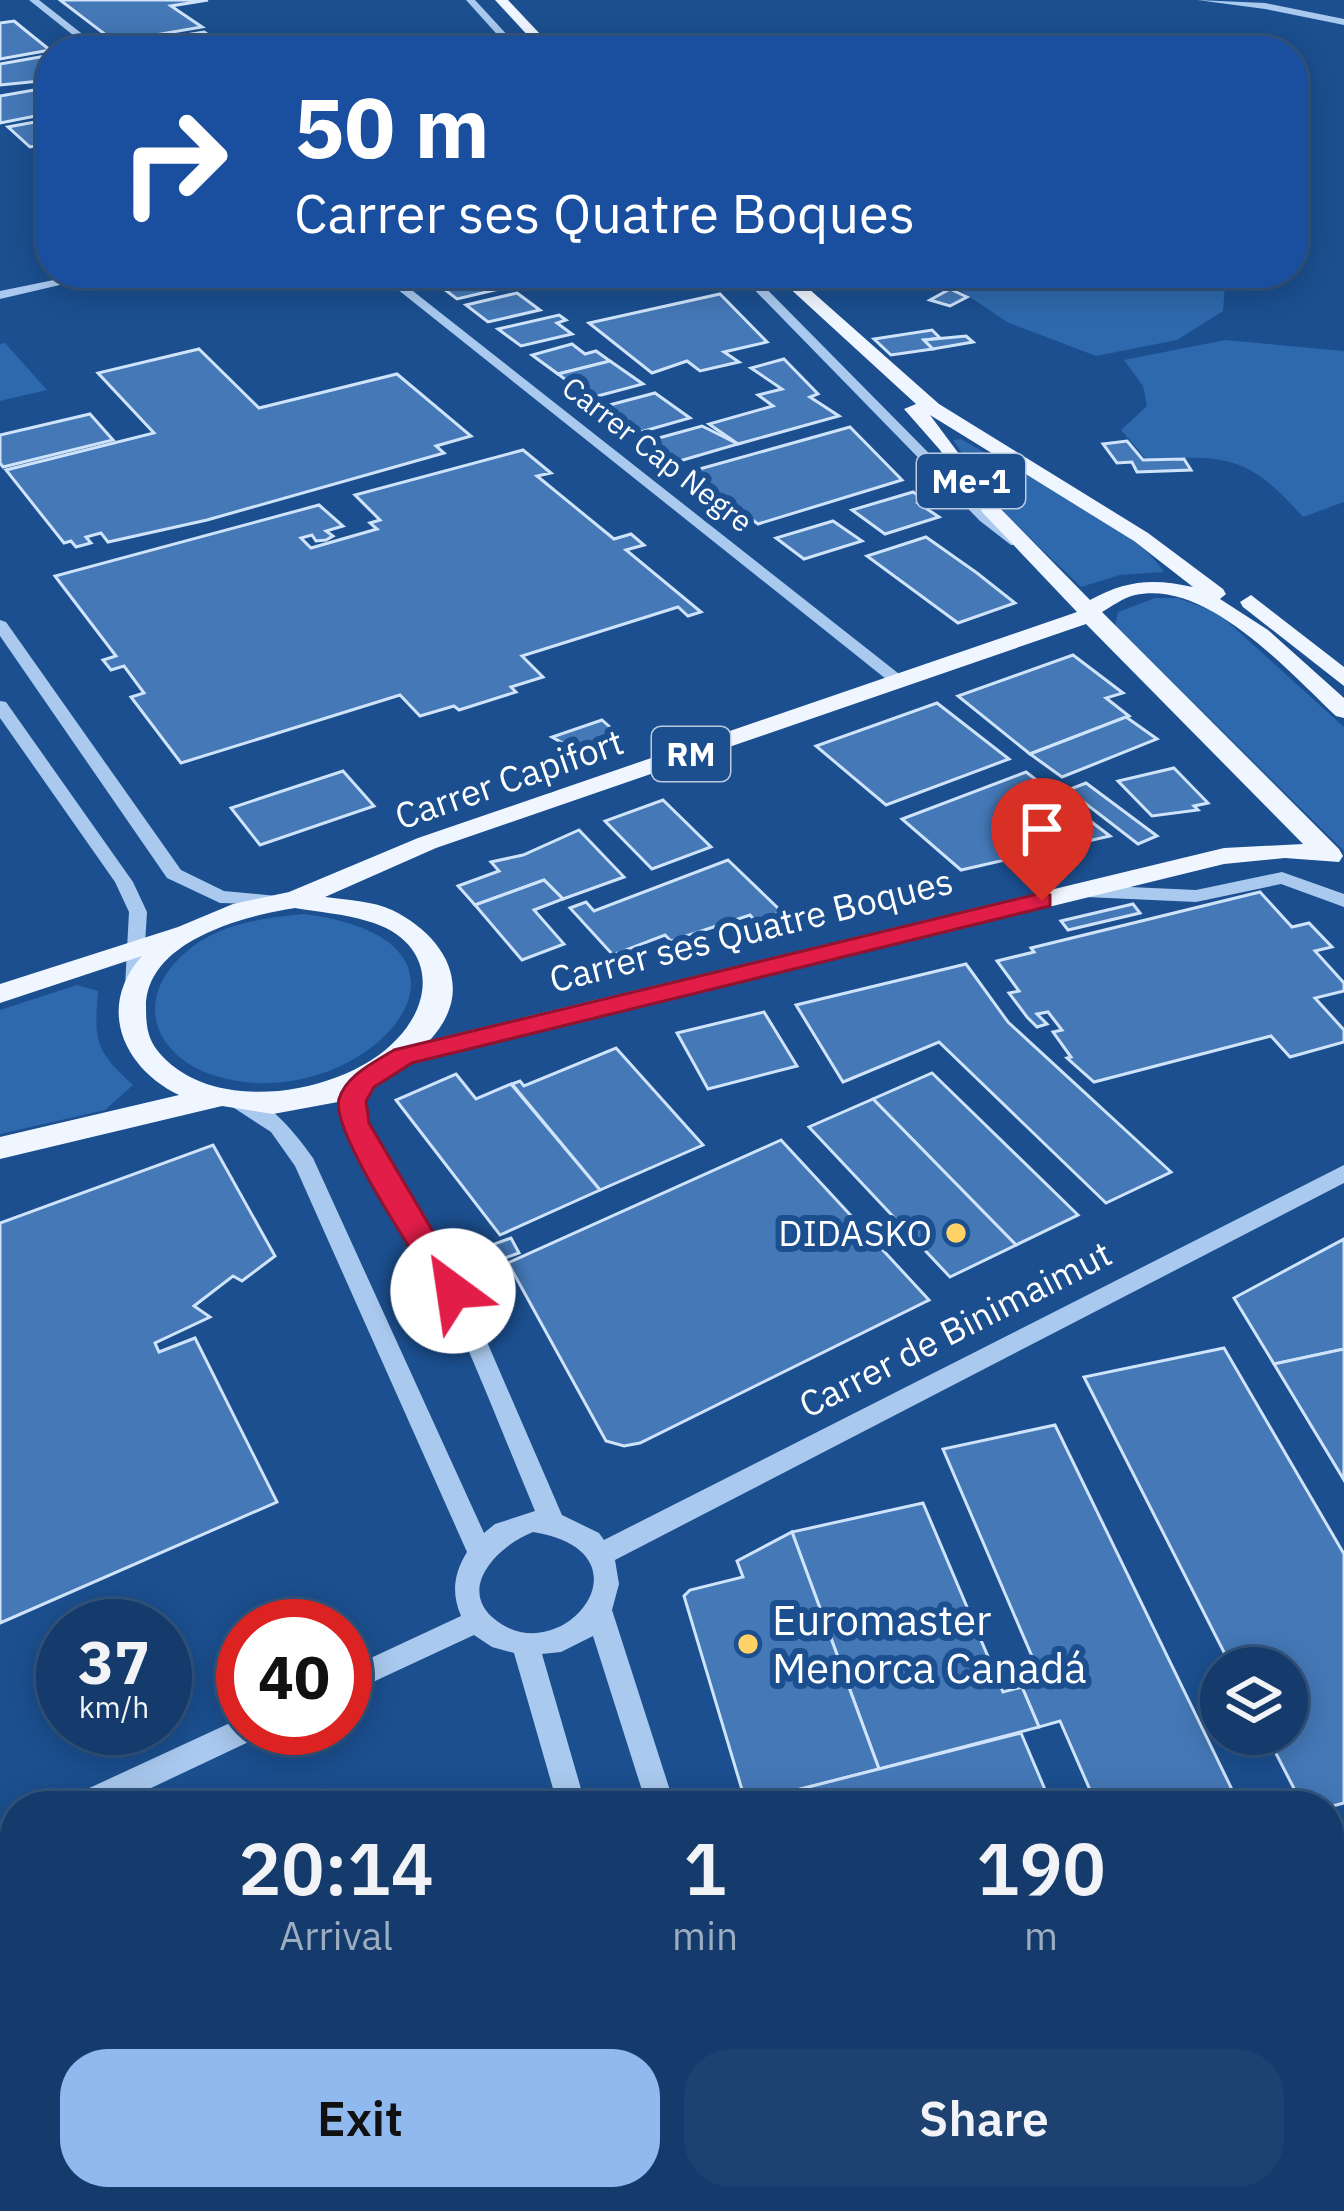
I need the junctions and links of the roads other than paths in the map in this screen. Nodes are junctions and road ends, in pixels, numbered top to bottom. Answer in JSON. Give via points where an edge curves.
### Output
{"nodes":[{"id":1,"x":34,"y":0,"type":"edge"},
{"id":2,"x":470,"y":0,"type":"edge"},
{"id":3,"x":501,"y":0,"type":"edge"},
{"id":4,"x":1201,"y":0,"type":"edge"},
{"id":5,"x":1344,"y":22,"type":"edge"},
{"id":6,"x":80,"y":36,"type":"edge"},
{"id":7,"x":503,"y":36,"type":"edge"},
{"id":8,"x":535,"y":36,"type":"edge"},
{"id":9,"x":37,"y":288,"type":"edge"},
{"id":10,"x":402,"y":288,"type":"edge"},
{"id":11,"x":759,"y":288,"type":"edge"},
{"id":12,"x":797,"y":288,"type":"edge"},
{"id":13,"x":0,"y":296,"type":"edge"},
{"id":14,"x":856,"y":345,"type":"junction"},
{"id":15,"x":1057,"y":483,"type":"junction"},
{"id":16,"x":1036,"y":558,"type":"junction"},
{"id":17,"x":1231,"y":612,"type":"junction"},
{"id":18,"x":1090,"y":614,"type":"junction"},
{"id":19,"x":0,"y":625,"type":"edge"},
{"id":20,"x":1340,"y":671,"type":"edge"},
{"id":21,"x":897,"y":680,"type":"junction"},
{"id":22,"x":0,"y":706,"type":"edge"},
{"id":23,"x":1344,"y":711,"type":"edge"},
{"id":24,"x":1337,"y":861,"type":"edge"},
{"id":25,"x":1085,"y":891,"type":"junction"},
{"id":26,"x":288,"y":900,"type":"junction"},
{"id":27,"x":1344,"y":901,"type":"edge"},
{"id":28,"x":189,"y":931,"type":"junction"},
{"id":29,"x":138,"y":946,"type":"junction"},
{"id":30,"x":135,"y":990,"type":"junction"},
{"id":31,"x":0,"y":994,"type":"edge"},
{"id":32,"x":404,"y":1056,"type":"junction"},
{"id":33,"x":365,"y":1081,"type":"junction"},
{"id":34,"x":227,"y":1099,"type":"junction"},
{"id":35,"x":0,"y":1148,"type":"edge"},
{"id":36,"x":1344,"y":1173,"type":"edge"},
{"id":37,"x":552,"y":1521,"type":"junction"},
{"id":38,"x":479,"y":1549,"type":"junction"},
{"id":39,"x":602,"y":1554,"type":"junction"},
{"id":40,"x":599,"y":1611,"type":"junction"},
{"id":41,"x":479,"y":1620,"type":"junction"},
{"id":42,"x":525,"y":1644,"type":"junction"},
{"id":43,"x":372,"y":1670,"type":"edge"},
{"id":44,"x":216,"y":1743,"type":"edge"},
{"id":45,"x":114,"y":1791,"type":"edge"},
{"id":46,"x":568,"y":1791,"type":"edge"},
{"id":47,"x":657,"y":1791,"type":"edge"}],
"edges":[{"from":1,"to":6,"type":"street"},
{"from":2,"to":7,"type":"street"},
{"from":3,"to":8,"type":"main road"},
{"from":4,"to":5,"type":"street"},
{"from":9,"to":13,"type":"street"},
{"from":10,"to":21,"type":"street","name":"Carrer Cap Negre"},
{"from":11,"to":16,"type":"street","via":[[985,518]]},
{"from":12,"to":14,"type":"main road","number":"Me-1"},
{"from":14,"to":15,"type":"main road","number":"Me-1","via":[[932,408]]},
{"from":14,"to":16,"type":"main road","number":"Me-1"},
{"from":15,"to":17,"type":"main road","number":"Me-1","via":[[1141,537]]},
{"from":15,"to":20,"type":"main road","via":[[1220,577]]},
{"from":16,"to":18,"type":"main road","number":"Me-1"},
{"from":17,"to":18,"type":"main road","number":"RM","via":[[1196,593],[1147,587],[1124,590]]},
{"from":17,"to":23,"type":"main road","number":"RM"},
{"from":18,"to":21,"type":"main road","name":"Carrer Capifort","number":"RM"},
{"from":18,"to":24,"type":"main road","number":"RM"},
{"from":19,"to":26,"type":"street","via":[[174,874],[220,897]]},
{"from":21,"to":26,"type":"main road","name":"Carrer Capifort","number":"RM","via":[[428,843]]},
{"from":22,"to":29,"type":"street","via":[[124,882],[138,912]]},
{"from":24,"to":25,"type":"main road","name":"Carrer ses Quatre Boques","number":"RM","via":[[1253,851]]},
{"from":25,"to":27,"type":"street","via":[[1196,896],[1282,878]]},
{"from":25,"to":32,"type":"main road","name":"Carrer ses Quatre Boques","number":"RM"},
{"from":26,"to":28,"type":"main road","number":"RM"},
{"from":26,"to":32,"type":"main road","number":"RM","via":[[372,910],[425,943],[439,967],[441,994],[430,1025]]},
{"from":28,"to":29,"type":"main road","number":"RM"},
{"from":28,"to":30,"type":"main road","number":"RM","via":[[157,956]]},
{"from":29,"to":30,"type":"street"},
{"from":29,"to":31,"type":"main road","number":"RM"},
{"from":30,"to":34,"type":"main road","number":"RM","via":[[134,1038],[152,1065],[183,1086]]},
{"from":32,"to":33,"type":"main road","number":"RM"},
{"from":33,"to":34,"type":"main road","number":"RM","via":[[303,1099]]},
{"from":33,"to":37,"type":"street","via":[[352,1100],[355,1123],[453,1291]]},
{"from":34,"to":35,"type":"main road","number":"RM"},
{"from":34,"to":38,"type":"street","via":[[279,1126],[305,1163]]},
{"from":36,"to":39,"type":"street","name":"Carrer de Binimaimut"},
{"from":37,"to":38,"type":"street","via":[[512,1526]]},
{"from":37,"to":39,"type":"street","via":[[589,1538]]},
{"from":38,"to":41,"type":"street","via":[[466,1585]]},
{"from":39,"to":40,"type":"street","via":[[607,1592]]},
{"from":40,"to":42,"type":"street","via":[[567,1637]]},
{"from":40,"to":47,"type":"street"},
{"from":41,"to":42,"type":"street"},
{"from":41,"to":43,"type":"street"},
{"from":42,"to":46,"type":"street"},
{"from":44,"to":45,"type":"street"}]}
